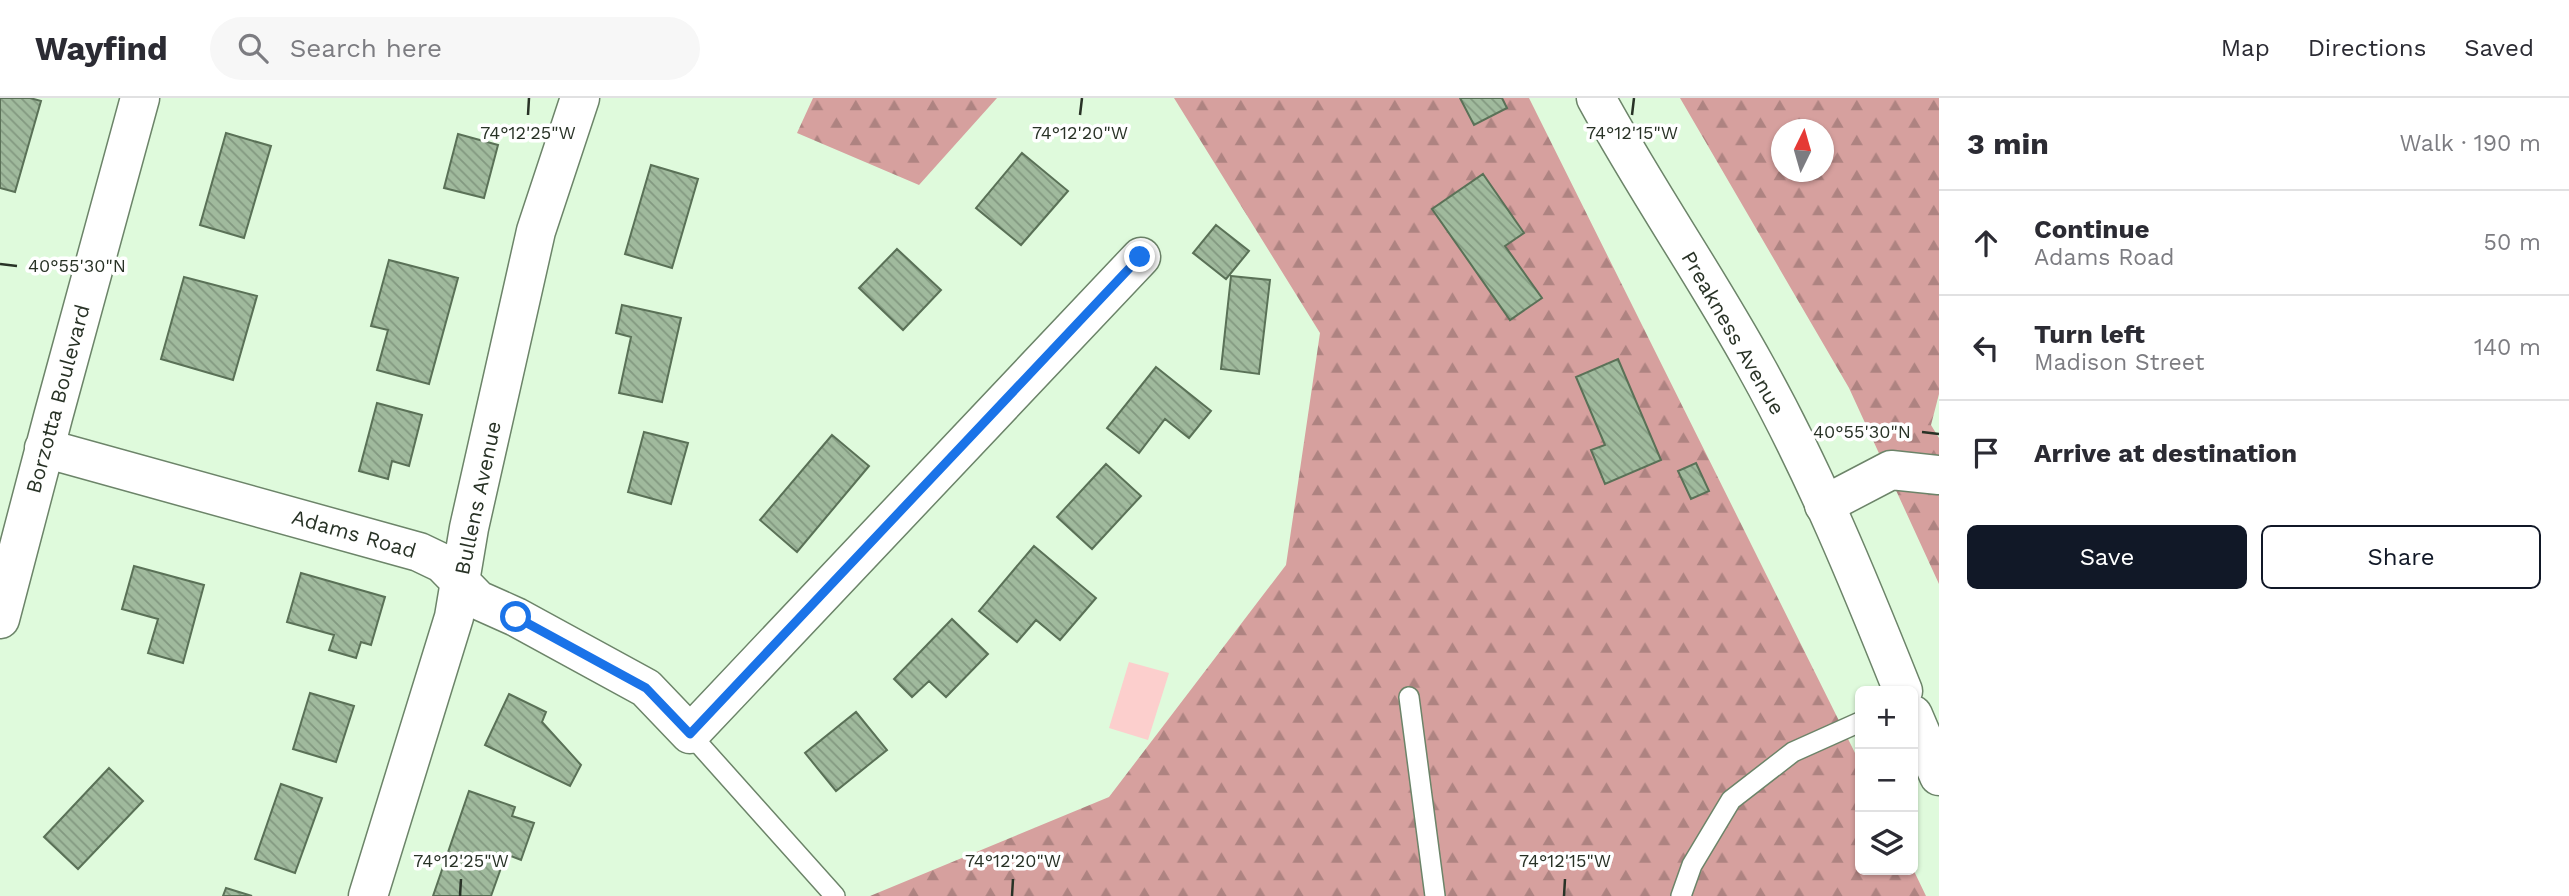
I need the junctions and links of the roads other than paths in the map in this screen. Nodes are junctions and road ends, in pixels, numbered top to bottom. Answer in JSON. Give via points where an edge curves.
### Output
{"nodes":[{"id":1,"x":141,"y":98,"type":"edge"},
{"id":2,"x":580,"y":98,"type":"edge"},
{"id":3,"x":1596,"y":98,"type":"edge"},
{"id":4,"x":1140,"y":257,"type":"dead end"},
{"id":5,"x":44,"y":448,"type":"junction"},
{"id":6,"x":1939,"y":475,"type":"edge"},
{"id":7,"x":1824,"y":505,"type":"junction"},
{"id":8,"x":460,"y":580,"type":"junction"},
{"id":9,"x":0,"y":619,"type":"edge"},
{"id":10,"x":1901,"y":686,"type":"edge"},
{"id":11,"x":1409,"y":697,"type":"dead end"},
{"id":12,"x":1855,"y":724,"type":"edge"},
{"id":13,"x":1918,"y":727,"type":"edge"},
{"id":14,"x":690,"y":734,"type":"junction"},
{"id":15,"x":1939,"y":776,"type":"edge"},
{"id":16,"x":368,"y":896,"type":"edge"},
{"id":17,"x":835,"y":896,"type":"edge"},
{"id":18,"x":1435,"y":896,"type":"edge"},
{"id":19,"x":1681,"y":896,"type":"edge"}],
"edges":[{"from":1,"to":5,"type":"street","name":"Borzotta Boulevard"},
{"from":2,"to":8,"type":"street","name":"Bullens Avenue","via":[[536,231]]},
{"from":3,"to":7,"type":"street","name":"Preakness Avenue","via":[[1755,365]]},
{"from":4,"to":14,"type":"street"},
{"from":5,"to":8,"type":"street","name":"Adams Road","via":[[419,552],[442,563]]},
{"from":5,"to":9,"type":"street","name":"Borzotta Boulevard"},
{"from":6,"to":7,"type":"street","via":[[1891,470]]},
{"from":7,"to":10,"type":"street","name":"Preakness Avenue"},
{"from":8,"to":14,"type":"street","name":"Adams Road","via":[[478,600],[646,688]]},
{"from":8,"to":16,"type":"street","name":"Bullens Avenue","via":[[454,617]]},
{"from":11,"to":18,"type":"lane"},
{"from":12,"to":19,"type":"lane","via":[[1793,752],[1731,800],[1692,865]]},
{"from":13,"to":15,"type":"street"},
{"from":14,"to":17,"type":"lane","name":"Adams Road"}]}
